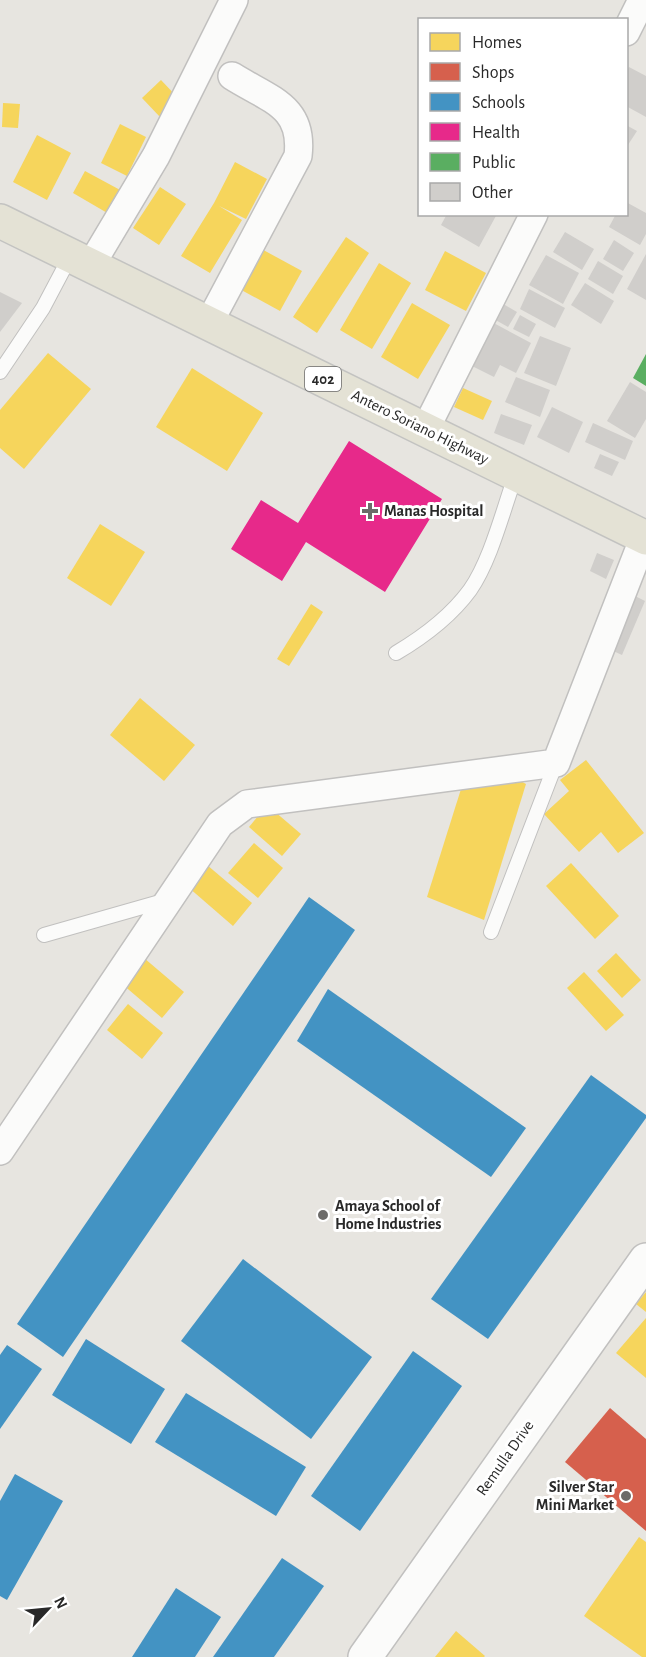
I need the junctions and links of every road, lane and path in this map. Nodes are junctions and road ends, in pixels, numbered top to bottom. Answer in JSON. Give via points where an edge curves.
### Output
{"nodes":[{"id":1,"x":234,"y":0,"type":"edge"},
{"id":2,"x":642,"y":0,"type":"edge"},
{"id":3,"x":628,"y":30,"type":"edge"},
{"id":4,"x":232,"y":76,"type":"dead end"},
{"id":5,"x":533,"y":216,"type":"edge"},
{"id":6,"x":0,"y":221,"type":"edge"},
{"id":7,"x":81,"y":260,"type":"junction"},
{"id":8,"x":209,"y":323,"type":"junction"},
{"id":9,"x":0,"y":372,"type":"edge"},
{"id":10,"x":425,"y":430,"type":"junction"},
{"id":11,"x":516,"y":474,"type":"junction"},
{"id":12,"x":645,"y":538,"type":"edge"},
{"id":13,"x":396,"y":653,"type":"dead end"},
{"id":14,"x":556,"y":763,"type":"junction"},
{"id":15,"x":172,"y":898,"type":"junction"},
{"id":16,"x":490,"y":932,"type":"dead end"},
{"id":17,"x":44,"y":935,"type":"dead end"},
{"id":18,"x":0,"y":1150,"type":"edge"},
{"id":19,"x":646,"y":1260,"type":"edge"},
{"id":20,"x":365,"y":1657,"type":"edge"}],
"edges":[{"from":1,"to":7,"type":"street","via":[[156,156]]},
{"from":2,"to":3,"type":"street"},
{"from":4,"to":8,"type":"street","via":[[291,113],[301,136],[298,156]]},
{"from":5,"to":10,"type":"street"},
{"from":6,"to":7,"type":"main road","name":"Antero Soriano Highway","number":"402"},
{"from":7,"to":8,"type":"main road","name":"Antero Soriano Highway","number":"402"},
{"from":7,"to":9,"type":"lane"},
{"from":8,"to":10,"type":"main road","name":"Antero Soriano Highway","number":"402"},
{"from":10,"to":11,"type":"main road","name":"Antero Soriano Highway","number":"402"},
{"from":11,"to":12,"type":"main road","name":"Antero Soriano Highway","number":"402"},
{"from":11,"to":13,"type":"lane","via":[[470,590],[426,635]]},
{"from":12,"to":14,"type":"street"},
{"from":14,"to":15,"type":"street","via":[[247,804],[220,824]]},
{"from":14,"to":16,"type":"lane"},
{"from":15,"to":17,"type":"lane"},
{"from":15,"to":18,"type":"street"},
{"from":19,"to":20,"type":"main road","name":"Remulla Drive"}]}
